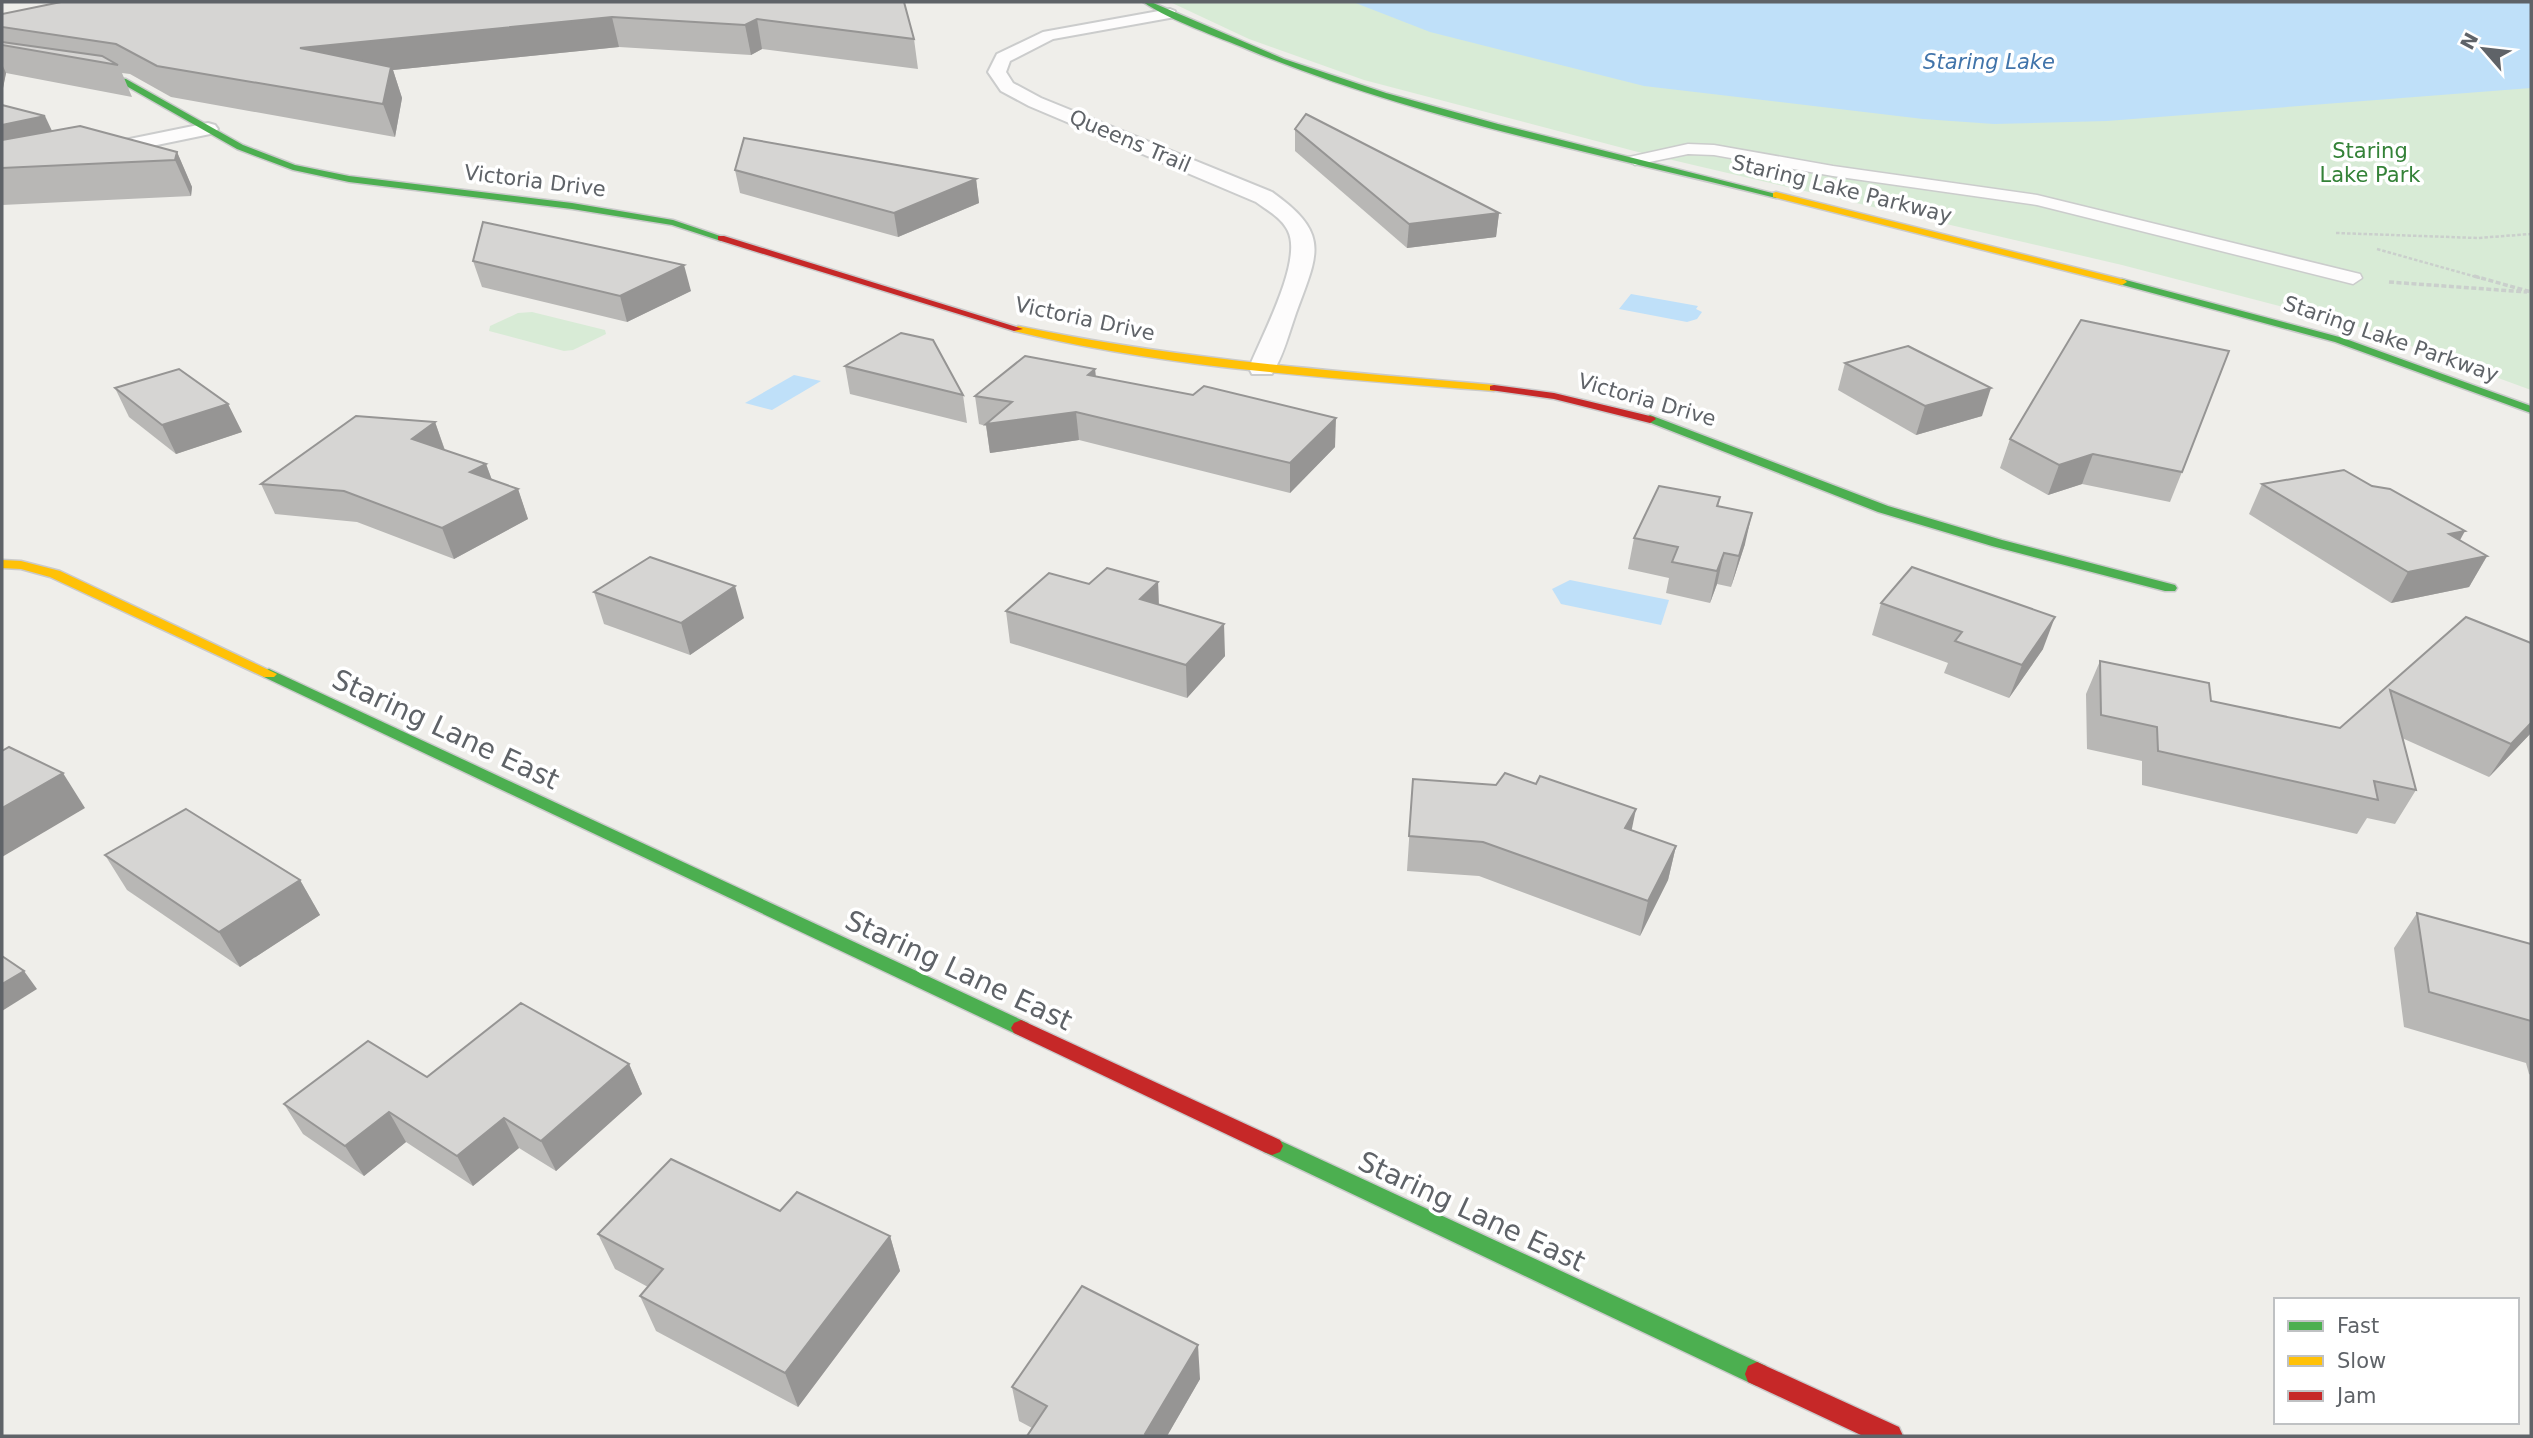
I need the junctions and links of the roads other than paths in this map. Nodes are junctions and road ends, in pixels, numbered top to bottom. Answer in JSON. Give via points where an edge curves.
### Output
{"nodes":[{"id":1,"x":1146,"y":2,"type":"edge"},
{"id":2,"x":1170,"y":14,"type":"junction"},
{"id":3,"x":2,"y":62,"type":"edge"},
{"id":4,"x":208,"y":129,"type":"junction"},
{"id":5,"x":1635,"y":160,"type":"junction"},
{"id":6,"x":2,"y":171,"type":"edge"},
{"id":7,"x":2353,"y":278,"type":"road end"},
{"id":8,"x":1262,"y":368,"type":"junction"},
{"id":9,"x":2531,"y":410,"type":"edge"},
{"id":10,"x":2,"y":564,"type":"edge"},
{"id":11,"x":2170,"y":588,"type":"dead end"},
{"id":12,"x":1890,"y":1436,"type":"edge"}],
"edges":[{"from":1,"to":2,"type":"street","name":"Staring Lake Parkway"},
{"from":2,"to":5,"type":"street","name":"Staring Lake Parkway","via":[[1249,48],[1390,96]]},
{"from":2,"to":8,"type":"street","name":"Queens Trail","via":[[1049,35],[1003,58],[997,72],[1007,87],[1035,102],[1264,197],[1286,212],[1306,244],[1304,260]]},
{"from":3,"to":4,"type":"street","name":"Victoria Drive","via":[[123,81]]},
{"from":4,"to":6,"type":"street"},
{"from":4,"to":8,"type":"street","name":"Victoria Drive","via":[[262,158],[293,167],[349,179],[673,223],[1019,329],[1113,348]]},
{"from":5,"to":7,"type":"lane","via":[[1688,149],[1714,150],[2037,200]]},
{"from":5,"to":9,"type":"street","name":"Staring Lake Parkway","via":[[2239,311],[2339,340]]},
{"from":8,"to":11,"type":"street","name":"Victoria Drive","via":[[1481,386],[1616,409],[1703,436],[1883,509]]},
{"from":10,"to":12,"type":"street","name":"Staring Lane East","via":[[21,565],[67,580]]}]}
